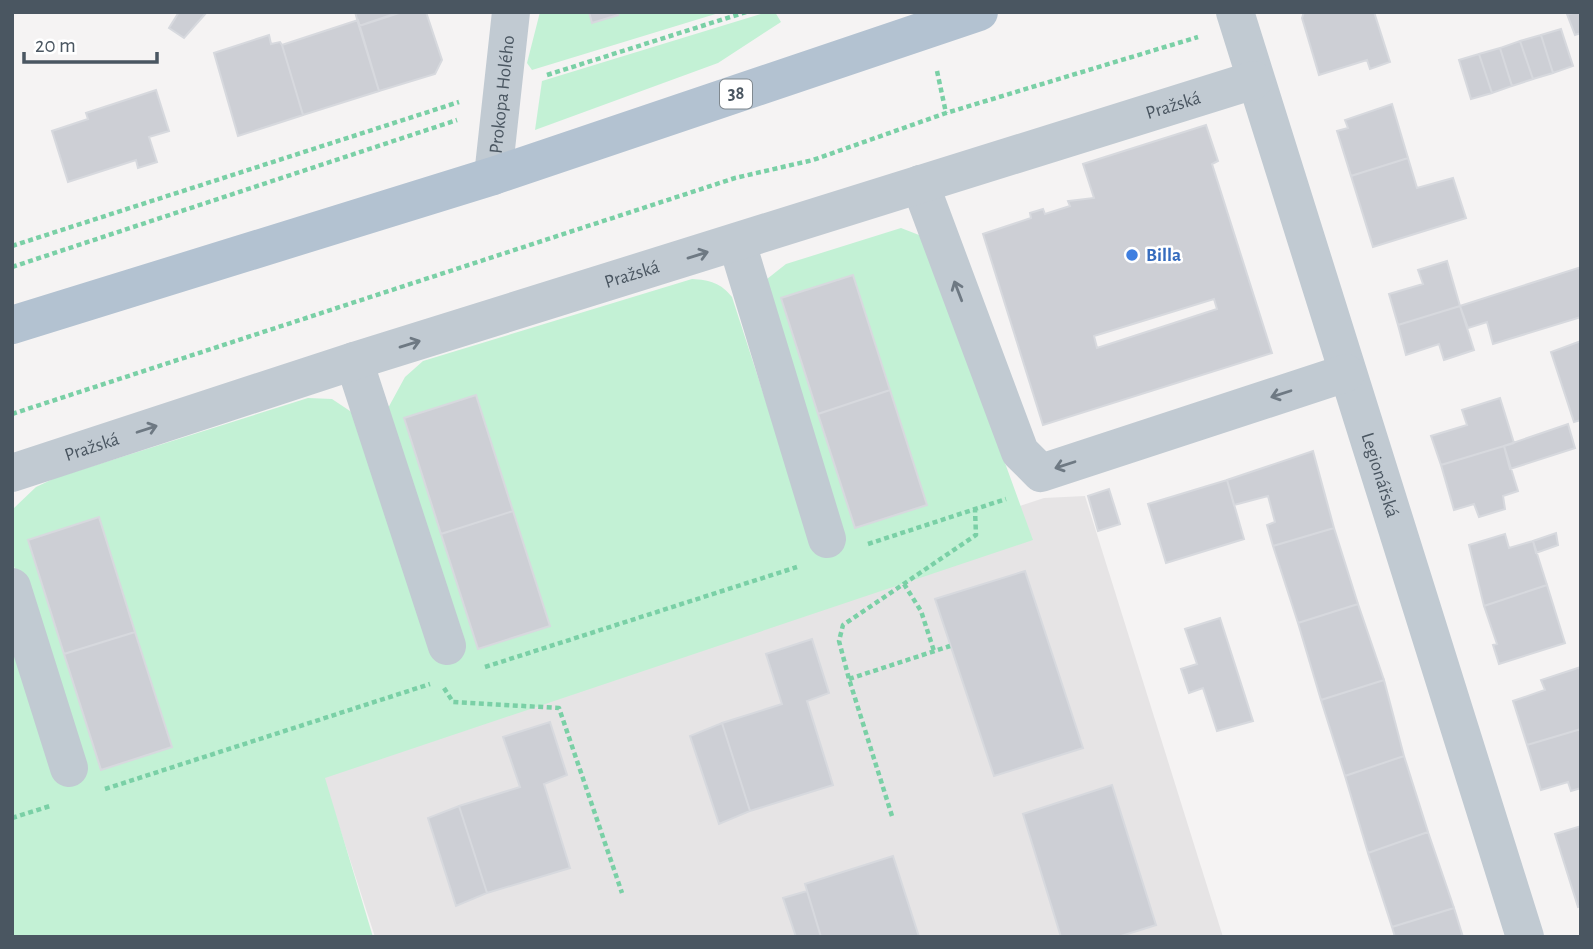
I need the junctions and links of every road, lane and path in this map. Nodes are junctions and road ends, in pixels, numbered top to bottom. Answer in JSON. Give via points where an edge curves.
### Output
{"nodes":[{"id":1,"x":511,"y":12,"type":"edge"},
{"id":2,"x":746,"y":12,"type":"edge"},
{"id":3,"x":979,"y":12,"type":"edge"},
{"id":4,"x":1236,"y":16,"type":"edge"},
{"id":5,"x":1254,"y":80,"type":"junction"},
{"id":6,"x":502,"y":95,"type":"junction"},
{"id":7,"x":493,"y":176,"type":"junction"},
{"id":8,"x":920,"y":184,"type":"junction"},
{"id":9,"x":737,"y":243,"type":"junction"},
{"id":10,"x":12,"y":246,"type":"edge"},
{"id":11,"x":12,"y":267,"type":"edge"},
{"id":12,"x":12,"y":325,"type":"edge"},
{"id":13,"x":354,"y":361,"type":"junction"},
{"id":14,"x":1346,"y":373,"type":"junction"},
{"id":15,"x":12,"y":414,"type":"edge"},
{"id":16,"x":12,"y":472,"type":"edge"},
{"id":17,"x":1012,"y":497,"type":"dead end"},
{"id":18,"x":975,"y":509,"type":"junction"},
{"id":19,"x":830,"y":550,"type":"junction"},
{"id":20,"x":904,"y":584,"type":"junction"},
{"id":21,"x":12,"y":587,"type":"edge"},
{"id":22,"x":447,"y":646,"type":"dead end"},
{"id":23,"x":950,"y":646,"type":"dead end"},
{"id":24,"x":934,"y":651,"type":"junction"},
{"id":25,"x":481,"y":668,"type":"dead end"},
{"id":26,"x":849,"y":679,"type":"junction"},
{"id":27,"x":73,"y":788,"type":"junction"},
{"id":28,"x":892,"y":816,"type":"dead end"},
{"id":29,"x":12,"y":818,"type":"edge"},
{"id":30,"x":622,"y":893,"type":"dead end"},
{"id":31,"x":1525,"y":937,"type":"edge"}],
"edges":[{"from":1,"to":6,"type":"street","name":"Prokopa Holého"},
{"from":2,"to":6,"type":"path","via":[[531,80]]},
{"from":3,"to":7,"type":"main road","number":"38"},
{"from":4,"to":5,"type":"street","name":"Legionářská"},
{"from":4,"to":15,"type":"path","via":[[1204,35],[946,113],[813,160],[735,178]]},
{"from":5,"to":8,"type":"street","name":"Pražská"},
{"from":5,"to":14,"type":"street","name":"Legionářská"},
{"from":6,"to":7,"type":"street","name":"Prokopa Holého"},
{"from":6,"to":10,"type":"path"},
{"from":6,"to":11,"type":"path"},
{"from":7,"to":12,"type":"main road","number":"38"},
{"from":8,"to":9,"type":"street","name":"Pražská"},
{"from":14,"to":8,"type":"street","one_way":true,"via":[[1041,473],[1020,453]]},
{"from":13,"to":9,"type":"street","name":"Pražská","one_way":true},
{"from":9,"to":19,"type":"street"},
{"from":16,"to":13,"type":"street","name":"Pražská","one_way":true},
{"from":13,"to":22,"type":"street"},
{"from":14,"to":31,"type":"street","name":"Legionářská"},
{"from":17,"to":18,"type":"path"},
{"from":18,"to":19,"type":"path"},
{"from":18,"to":20,"type":"path","via":[[976,535]]},
{"from":19,"to":25,"type":"path"},
{"from":20,"to":24,"type":"path","via":[[921,611]]},
{"from":20,"to":26,"type":"path","via":[[844,625],[839,641]]},
{"from":21,"to":27,"type":"street"},
{"from":23,"to":24,"type":"path"},
{"from":24,"to":26,"type":"path"},
{"from":26,"to":28,"type":"path"},
{"from":27,"to":29,"type":"path"},
{"from":27,"to":30,"type":"path","via":[[439,681],[453,702],[559,708]]}]}
